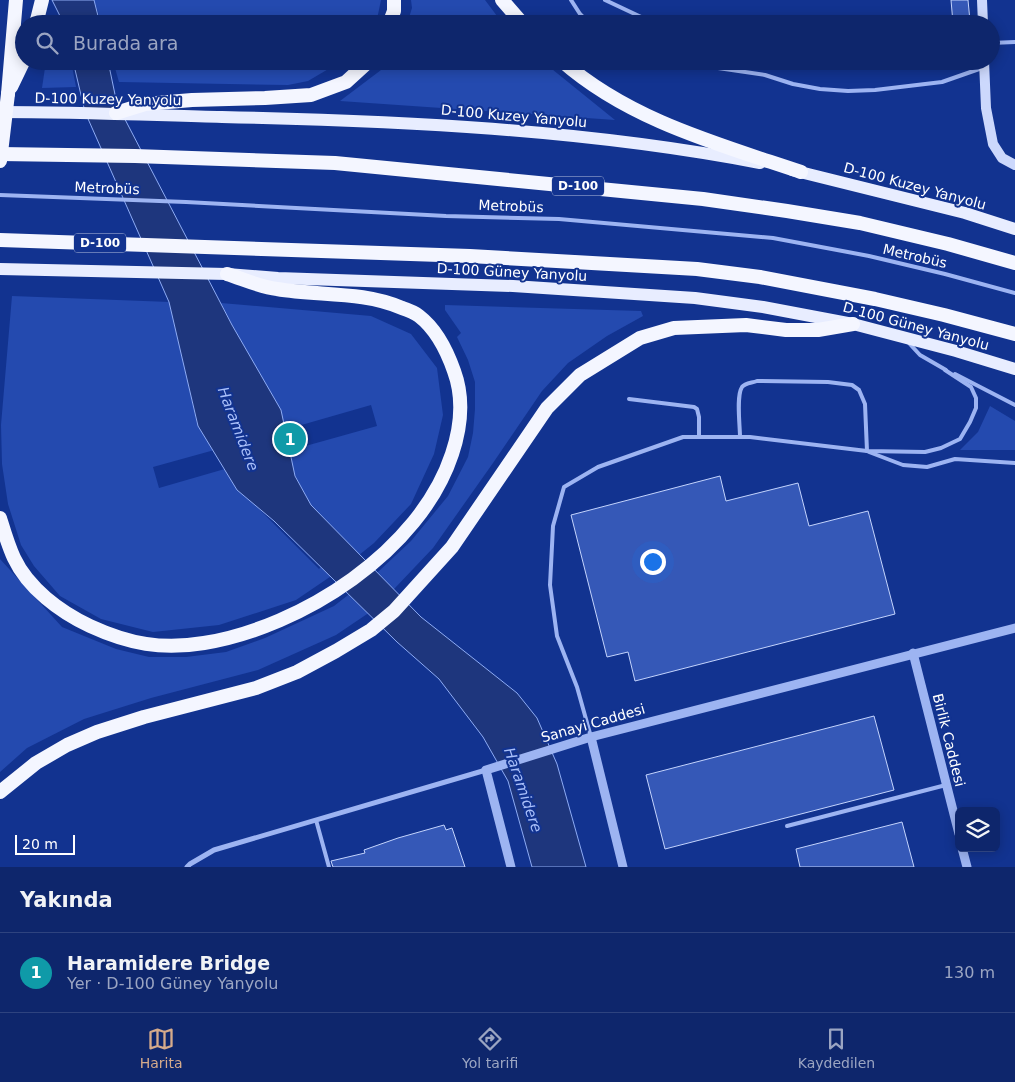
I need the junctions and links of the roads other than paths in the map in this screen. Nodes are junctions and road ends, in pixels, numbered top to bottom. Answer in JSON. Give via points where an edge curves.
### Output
{"nodes":[{"id":1,"x":16,"y":0,"type":"edge"},
{"id":2,"x":42,"y":0,"type":"edge"},
{"id":3,"x":394,"y":0,"type":"edge"},
{"id":4,"x":502,"y":0,"type":"edge"},
{"id":5,"x":572,"y":0,"type":"edge"},
{"id":6,"x":605,"y":0,"type":"edge"},
{"id":7,"x":982,"y":0,"type":"edge"},
{"id":8,"x":38,"y":15,"type":"edge"},
{"id":9,"x":392,"y":15,"type":"edge"},
{"id":10,"x":515,"y":15,"type":"edge"},
{"id":11,"x":581,"y":15,"type":"edge"},
{"id":12,"x":637,"y":15,"type":"edge"},
{"id":13,"x":983,"y":15,"type":"edge"},
{"id":14,"x":1015,"y":42,"type":"edge"},
{"id":15,"x":1000,"y":43,"type":"edge"},
{"id":16,"x":19,"y":70,"type":"edge"},
{"id":17,"x":359,"y":70,"type":"edge"},
{"id":18,"x":573,"y":70,"type":"edge"},
{"id":19,"x":731,"y":70,"type":"edge"},
{"id":20,"x":970,"y":70,"type":"edge"},
{"id":21,"x":984,"y":70,"type":"edge"},
{"id":22,"x":8,"y":94,"type":"junction"},
{"id":23,"x":0,"y":112,"type":"edge"},
{"id":24,"x":116,"y":114,"type":"junction"},
{"id":25,"x":0,"y":154,"type":"edge"},
{"id":26,"x":0,"y":161,"type":"edge"},
{"id":27,"x":1015,"y":165,"type":"edge"},
{"id":28,"x":801,"y":172,"type":"junction"},
{"id":29,"x":0,"y":195,"type":"edge"},
{"id":30,"x":1015,"y":229,"type":"edge"},
{"id":31,"x":0,"y":240,"type":"edge"},
{"id":32,"x":1015,"y":263,"type":"edge"},
{"id":33,"x":0,"y":269,"type":"edge"},
{"id":34,"x":227,"y":274,"type":"junction"},
{"id":35,"x":1015,"y":293,"type":"edge"},
{"id":36,"x":853,"y":324,"type":"junction"},
{"id":37,"x":1015,"y":334,"type":"edge"},
{"id":38,"x":903,"y":336,"type":"junction"},
{"id":39,"x":1015,"y":369,"type":"edge"},
{"id":40,"x":946,"y":370,"type":"junction"},
{"id":41,"x":629,"y":399,"type":"dead end"},
{"id":42,"x":1015,"y":404,"type":"edge"},
{"id":43,"x":699,"y":437,"type":"junction"},
{"id":44,"x":740,"y":437,"type":"junction"},
{"id":45,"x":867,"y":451,"type":"junction"},
{"id":46,"x":1015,"y":463,"type":"edge"},
{"id":47,"x":0,"y":518,"type":"edge"},
{"id":48,"x":1015,"y":628,"type":"edge"},
{"id":49,"x":913,"y":654,"type":"junction"},
{"id":50,"x":591,"y":737,"type":"junction"},
{"id":51,"x":486,"y":770,"type":"junction"},
{"id":52,"x":946,"y":785,"type":"junction"},
{"id":53,"x":0,"y":792,"type":"edge"},
{"id":54,"x":955,"y":819,"type":"edge"},
{"id":55,"x":316,"y":820,"type":"junction"},
{"id":56,"x":787,"y":826,"type":"dead end"},
{"id":57,"x":963,"y":852,"type":"edge"},
{"id":58,"x":187,"y":867,"type":"edge"},
{"id":59,"x":329,"y":867,"type":"edge"},
{"id":60,"x":511,"y":867,"type":"edge"},
{"id":61,"x":623,"y":867,"type":"edge"},
{"id":62,"x":967,"y":867,"type":"edge"}],
"edges":[{"from":1,"to":22,"type":"highway"},
{"from":2,"to":8,"type":"highway"},
{"from":3,"to":9,"type":"highway"},
{"from":4,"to":10,"type":"highway"},
{"from":5,"to":11,"type":"lane"},
{"from":6,"to":12,"type":"lane"},
{"from":7,"to":13,"type":"main road"},
{"from":14,"to":15,"type":"lane"},
{"from":16,"to":22,"type":"highway"},
{"from":17,"to":24,"type":"highway","via":[[346,82],[311,95],[145,104]]},
{"from":18,"to":28,"type":"highway","via":[[591,85],[680,130]]},
{"from":19,"to":20,"type":"lane","via":[[820,89],[848,91],[942,82]]},
{"from":21,"to":27,"type":"main road","via":[[992,144],[1002,158]]},
{"from":22,"to":26,"type":"highway","bridge":true},
{"from":23,"to":24,"type":"main road","name":"D-100 Kuzey Yanyolu"},
{"from":24,"to":28,"type":"main road","name":"D-100 Kuzey Yanyolu","via":[[398,122],[558,134],[650,144]]},
{"from":25,"to":32,"type":"highway","number":"D-100","via":[[335,163],[666,195],[860,223]]},
{"from":28,"to":30,"type":"main road","name":"D-100 Kuzey Yanyolu","via":[[965,213]]},
{"from":29,"to":35,"type":"lane","name":"Metrobüs","via":[[559,219],[753,236],[869,256]]},
{"from":31,"to":37,"type":"highway","number":"D-100","via":[[470,256],[697,269],[760,277],[875,299]]},
{"from":33,"to":34,"type":"main road","name":"D-100 Güney Yanyolu"},
{"from":34,"to":36,"type":"main road","name":"D-100 Güney Yanyolu","via":[[513,286],[695,298]]},
{"from":34,"to":47,"type":"highway","via":[[275,289],[346,295],[394,304],[418,315],[435,332],[450,358],[461,406],[458,433],[447,468],[414,522],[363,571],[294,614],[235,637],[174,646],[145,645],[113,636],[58,607],[25,576],[9,547]]},
{"from":36,"to":38,"type":"main road","name":"D-100 Güney Yanyolu"},
{"from":36,"to":53,"type":"highway","via":[[818,330],[746,325],[674,328],[640,338],[580,375],[547,408],[452,546],[394,611],[371,630],[297,672],[144,717],[67,745],[36,763]]},
{"from":38,"to":39,"type":"main road","name":"D-100 Güney Yanyolu"},
{"from":38,"to":40,"type":"lane","via":[[920,355]]},
{"from":40,"to":42,"type":"lane"},
{"from":40,"to":45,"type":"lane","via":[[970,388],[976,398],[976,408],[960,439],[926,452]]},
{"from":41,"to":43,"type":"lane","via":[[694,406],[699,416]]},
{"from":43,"to":44,"type":"lane"},
{"from":43,"to":50,"type":"lane","via":[[683,437],[598,467],[564,487],[553,526],[550,585],[557,636],[577,687]]},
{"from":44,"to":45,"type":"lane"},
{"from":44,"to":45,"type":"lane","via":[[739,400],[746,384],[757,381],[828,382],[852,386],[863,397]]},
{"from":45,"to":46,"type":"lane","via":[[903,465],[927,467],[955,459]]},
{"from":48,"to":49,"type":"street","name":"Sanayi Caddesi"},
{"from":49,"to":50,"type":"street","name":"Sanayi Caddesi"},
{"from":49,"to":52,"type":"street","name":"Birlik Caddesi"},
{"from":50,"to":51,"type":"street","name":"Sanayi Caddesi"},
{"from":50,"to":61,"type":"street"},
{"from":51,"to":55,"type":"street","name":"Sanayi Caddesi"},
{"from":51,"to":60,"type":"street"},
{"from":52,"to":54,"type":"street","name":"Birlik Caddesi"},
{"from":52,"to":56,"type":"lane"},
{"from":55,"to":58,"type":"street","name":"Sanayi Caddesi","via":[[214,850]]},
{"from":55,"to":59,"type":"lane"},
{"from":57,"to":62,"type":"street"}]}
